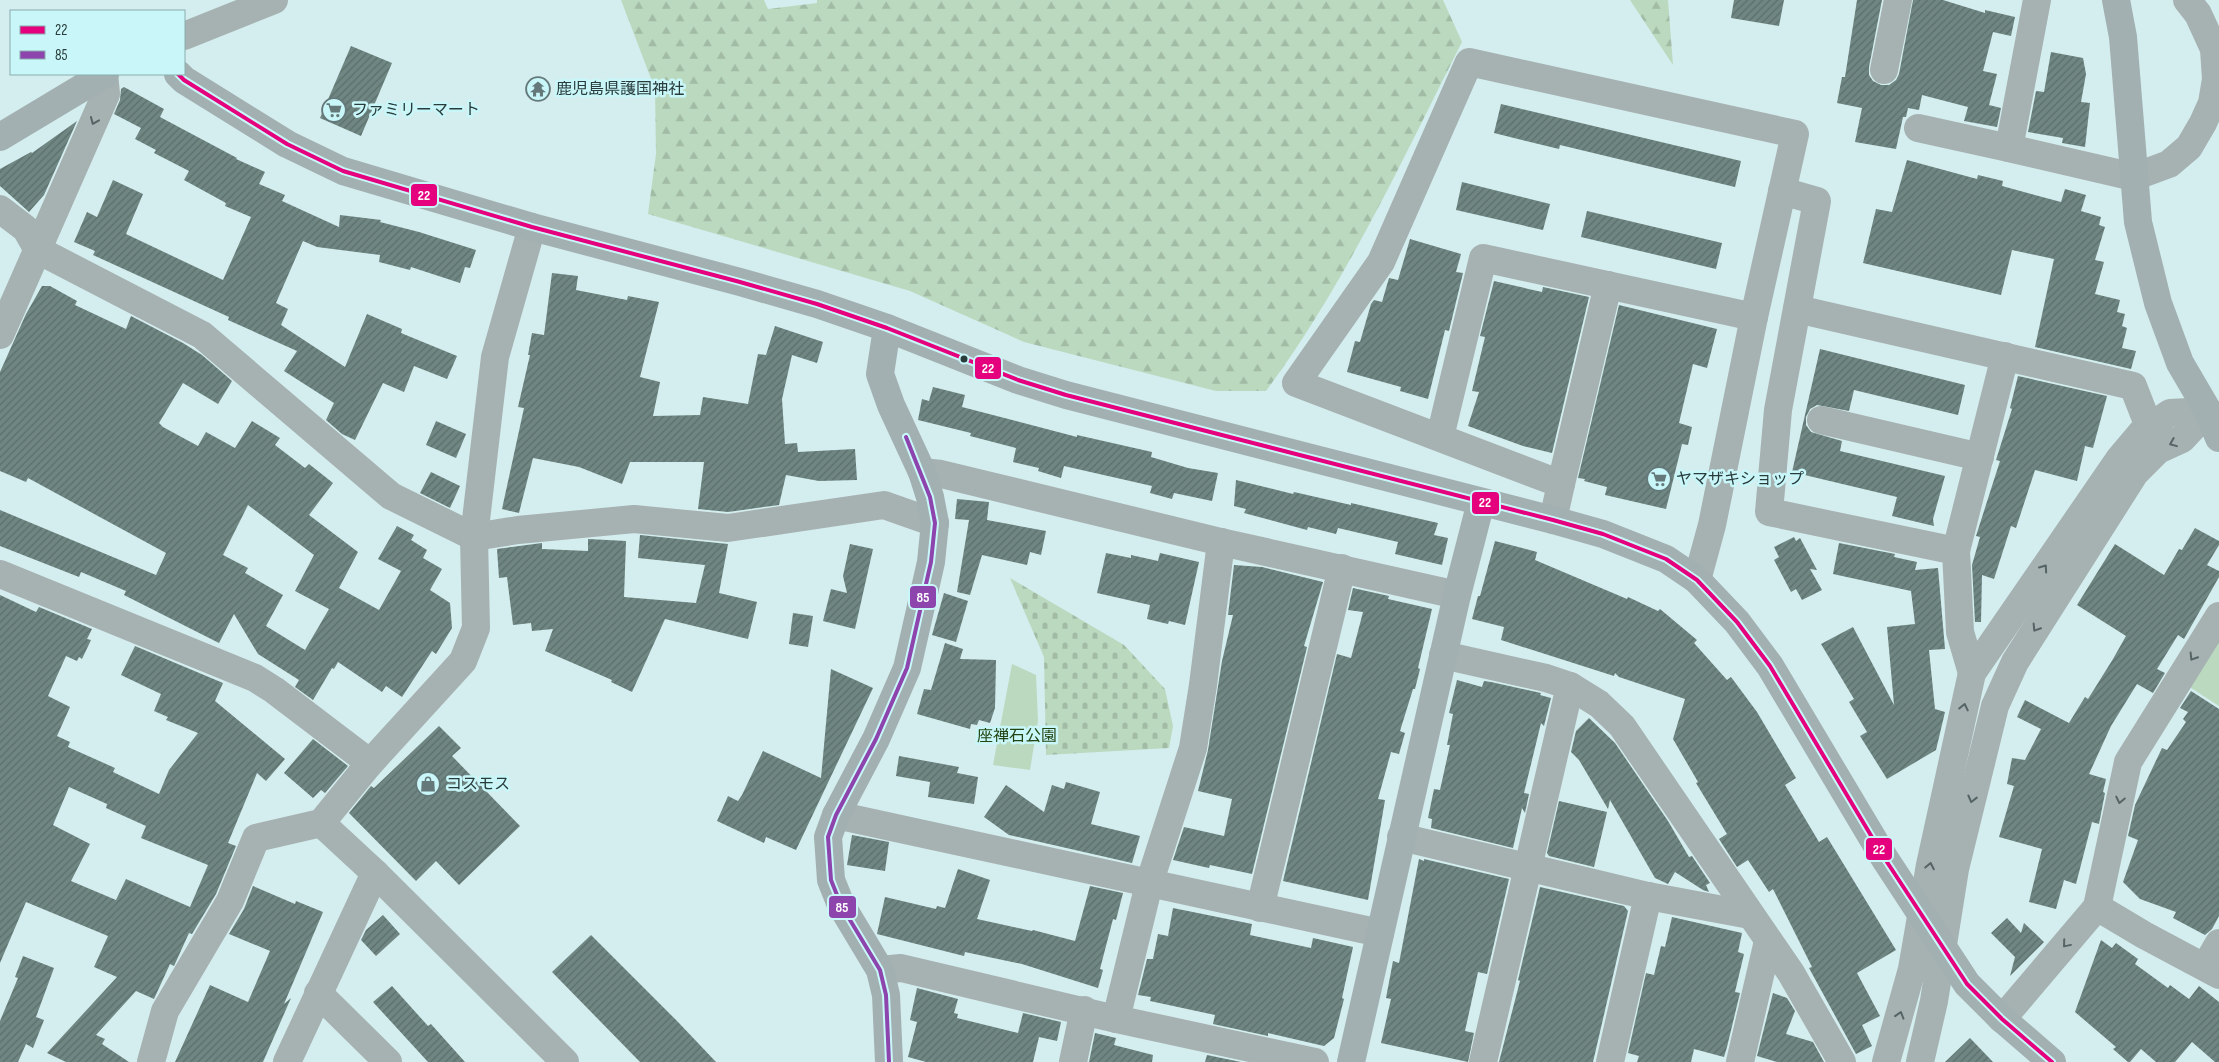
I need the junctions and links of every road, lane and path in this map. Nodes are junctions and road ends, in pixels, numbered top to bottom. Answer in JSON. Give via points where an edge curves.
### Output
{"nodes":[{"id":1,"x":274,"y":0,"type":"edge"},
{"id":2,"x":1898,"y":0,"type":"edge"},
{"id":3,"x":2037,"y":0,"type":"edge"},
{"id":4,"x":2116,"y":0,"type":"edge"},
{"id":5,"x":2187,"y":0,"type":"edge"},
{"id":6,"x":185,"y":36,"type":"edge"},
{"id":7,"x":1884,"y":70,"type":"dead end"},
{"id":8,"x":102,"y":75,"type":"edge"},
{"id":9,"x":104,"y":75,"type":"edge"},
{"id":10,"x":179,"y":75,"type":"edge"},
{"id":11,"x":1918,"y":128,"type":"dead end"},
{"id":12,"x":0,"y":137,"type":"edge"},
{"id":13,"x":2009,"y":148,"type":"junction"},
{"id":14,"x":2134,"y":177,"type":"junction"},
{"id":15,"x":1782,"y":191,"type":"junction"},
{"id":16,"x":0,"y":209,"type":"edge"},
{"id":17,"x":532,"y":227,"type":"junction"},
{"id":18,"x":38,"y":250,"type":"junction"},
{"id":19,"x":1608,"y":284,"type":"junction"},
{"id":20,"x":1797,"y":309,"type":"junction"},
{"id":21,"x":1754,"y":317,"type":"junction"},
{"id":22,"x":887,"y":328,"type":"junction"},
{"id":23,"x":0,"y":335,"type":"edge"},
{"id":24,"x":2005,"y":356,"type":"junction"},
{"id":25,"x":2208,"y":411,"type":"junction"},
{"id":26,"x":1820,"y":420,"type":"dead end"},
{"id":27,"x":2149,"y":427,"type":"junction"},
{"id":28,"x":1440,"y":436,"type":"junction"},
{"id":29,"x":2219,"y":438,"type":"edge"},
{"id":30,"x":1980,"y":457,"type":"junction"},
{"id":31,"x":922,"y":472,"type":"junction"},
{"id":32,"x":1562,"y":484,"type":"junction"},
{"id":33,"x":1481,"y":502,"type":"junction"},
{"id":34,"x":1553,"y":520,"type":"junction"},
{"id":35,"x":935,"y":523,"type":"junction"},
{"id":36,"x":474,"y":537,"type":"junction"},
{"id":37,"x":1221,"y":542,"type":"junction"},
{"id":38,"x":1956,"y":551,"type":"junction"},
{"id":39,"x":1342,"y":568,"type":"junction"},
{"id":40,"x":0,"y":574,"type":"edge"},
{"id":41,"x":1697,"y":580,"type":"junction"},
{"id":42,"x":1457,"y":595,"type":"junction"},
{"id":43,"x":2219,"y":616,"type":"edge"},
{"id":44,"x":1444,"y":655,"type":"junction"},
{"id":45,"x":1972,"y":672,"type":"junction"},
{"id":46,"x":1570,"y":686,"type":"junction"},
{"id":47,"x":370,"y":763,"type":"junction"},
{"id":48,"x":836,"y":815,"type":"junction"},
{"id":49,"x":321,"y":824,"type":"junction"},
{"id":50,"x":1401,"y":837,"type":"junction"},
{"id":51,"x":1529,"y":868,"type":"junction"},
{"id":52,"x":375,"y":873,"type":"junction"},
{"id":53,"x":1149,"y":884,"type":"junction"},
{"id":54,"x":1648,"y":896,"type":"junction"},
{"id":55,"x":2097,"y":907,"type":"junction"},
{"id":56,"x":1260,"y":908,"type":"junction"},
{"id":57,"x":1921,"y":914,"type":"junction"},
{"id":58,"x":1750,"y":916,"type":"junction"},
{"id":59,"x":1380,"y":933,"type":"junction"},
{"id":60,"x":1768,"y":941,"type":"junction"},
{"id":61,"x":2219,"y":943,"type":"edge"},
{"id":62,"x":1942,"y":948,"type":"junction"},
{"id":63,"x":880,"y":970,"type":"junction"},
{"id":64,"x":2212,"y":971,"type":"edge"},
{"id":65,"x":318,"y":993,"type":"junction"},
{"id":66,"x":1084,"y":1010,"type":"junction"},
{"id":67,"x":1116,"y":1019,"type":"junction"},
{"id":68,"x":2002,"y":1019,"type":"junction"},
{"id":69,"x":1209,"y":1051,"type":"edge"},
{"id":70,"x":151,"y":1062,"type":"edge"},
{"id":71,"x":287,"y":1062,"type":"edge"},
{"id":72,"x":388,"y":1062,"type":"edge"},
{"id":73,"x":565,"y":1062,"type":"edge"},
{"id":74,"x":889,"y":1062,"type":"edge"},
{"id":75,"x":1073,"y":1062,"type":"edge"},
{"id":76,"x":1315,"y":1062,"type":"edge"},
{"id":77,"x":1351,"y":1062,"type":"edge"},
{"id":78,"x":1483,"y":1062,"type":"edge"},
{"id":79,"x":1610,"y":1062,"type":"edge"},
{"id":80,"x":1740,"y":1062,"type":"edge"},
{"id":81,"x":1842,"y":1062,"type":"edge"},
{"id":82,"x":1886,"y":1062,"type":"edge"},
{"id":83,"x":1920,"y":1062,"type":"edge"},
{"id":84,"x":2052,"y":1062,"type":"edge"}],
"edges":[{"from":1,"to":6,"type":"street"},
{"from":2,"to":7,"type":"street"},
{"from":3,"to":13,"type":"street"},
{"from":4,"to":14,"type":"street","via":[[2123,37]]},
{"from":5,"to":14,"type":"street","via":[[2198,14],[2214,50],[2216,79],[2212,102],[2189,147],[2168,164]]},
{"from":8,"to":12,"type":"street"},
{"from":9,"to":18,"type":"street","one_way":true,"via":[[106,94]]},
{"from":10,"to":17,"type":"street","via":[[286,144],[343,171]]},
{"from":11,"to":13,"type":"street"},
{"from":13,"to":14,"type":"street"},
{"from":14,"to":25,"type":"street","via":[[2138,222],[2158,303],[2180,363]]},
{"from":15,"to":20,"type":"street","via":[[1817,201]]},
{"from":15,"to":21,"type":"street"},
{"from":15,"to":28,"type":"street","via":[[1795,134],[1469,62],[1381,262],[1296,383]]},
{"from":16,"to":18,"type":"street","via":[[26,229]]},
{"from":17,"to":22,"type":"street","via":[[740,282]]},
{"from":17,"to":36,"type":"street","via":[[495,357]]},
{"from":18,"to":23,"type":"street"},
{"from":18,"to":36,"type":"street","via":[[202,335],[391,496]]},
{"from":19,"to":21,"type":"street"},
{"from":19,"to":28,"type":"street","via":[[1483,258]]},
{"from":19,"to":32,"type":"street"},
{"from":20,"to":24,"type":"street"},
{"from":20,"to":38,"type":"street","via":[[1778,410],[1769,512]]},
{"from":21,"to":41,"type":"street","via":[[1712,525]]},
{"from":22,"to":31,"type":"street","via":[[880,374]]},
{"from":22,"to":33,"type":"street","via":[[1018,380],[1066,395]]},
{"from":24,"to":27,"type":"street","via":[[2133,386]]},
{"from":24,"to":30,"type":"street"},
{"from":25,"to":27,"type":"street","via":[[2170,413]]},
{"from":25,"to":29,"type":"street"},
{"from":25,"to":62,"type":"street","one_way":true,"via":[[2182,439],[2158,450],[2135,473],[2015,662],[1995,706],[1954,869]]},
{"from":26,"to":30,"type":"street"},
{"from":45,"to":27,"type":"street","one_way":true,"via":[[2120,458]]},
{"from":28,"to":32,"type":"street"},
{"from":30,"to":38,"type":"street"},
{"from":31,"to":35,"type":"street"},
{"from":31,"to":37,"type":"street"},
{"from":32,"to":34,"type":"street"},
{"from":33,"to":34,"type":"street"},
{"from":33,"to":42,"type":"street"},
{"from":34,"to":41,"type":"street","via":[[1634,545],[1666,559]]},
{"from":35,"to":36,"type":"street","via":[[884,505],[728,528],[634,519]]},
{"from":35,"to":48,"type":"street","via":[[931,562],[907,668],[876,739]]},
{"from":36,"to":47,"type":"street","via":[[476,628],[462,661]]},
{"from":37,"to":39,"type":"street"},
{"from":37,"to":53,"type":"street","via":[[1193,748]]},
{"from":38,"to":45,"type":"street","via":[[1960,632]]},
{"from":39,"to":42,"type":"street"},
{"from":39,"to":56,"type":"street"},
{"from":40,"to":47,"type":"street","via":[[255,678]]},
{"from":41,"to":57,"type":"street","via":[[1737,622],[1770,666]]},
{"from":42,"to":44,"type":"street"},
{"from":43,"to":55,"type":"street","one_way":true,"via":[[2128,762]]},
{"from":44,"to":46,"type":"street"},
{"from":44,"to":50,"type":"street"},
{"from":57,"to":45,"type":"street","one_way":true},
{"from":46,"to":51,"type":"street"},
{"from":46,"to":58,"type":"street","via":[[1599,704],[1622,726]]},
{"from":47,"to":49,"type":"street"},
{"from":48,"to":53,"type":"street"},
{"from":48,"to":63,"type":"street","via":[[828,837],[831,880],[841,905]]},
{"from":49,"to":52,"type":"street"},
{"from":49,"to":70,"type":"street","via":[[256,838],[230,901],[165,1011]]},
{"from":50,"to":51,"type":"street"},
{"from":50,"to":59,"type":"street"},
{"from":51,"to":54,"type":"street"},
{"from":51,"to":78,"type":"street"},
{"from":52,"to":65,"type":"street"},
{"from":52,"to":73,"type":"street"},
{"from":53,"to":56,"type":"street"},
{"from":53,"to":67,"type":"street"},
{"from":54,"to":58,"type":"street"},
{"from":54,"to":79,"type":"street"},
{"from":55,"to":64,"type":"street"},
{"from":55,"to":68,"type":"street","one_way":true},
{"from":56,"to":59,"type":"street"},
{"from":57,"to":62,"type":"street"},
{"from":82,"to":57,"type":"street","one_way":true,"via":[[1906,995]]},
{"from":58,"to":60,"type":"street"},
{"from":59,"to":77,"type":"street"},
{"from":60,"to":80,"type":"street"},
{"from":60,"to":81,"type":"street"},
{"from":61,"to":64,"type":"street"},
{"from":62,"to":68,"type":"street","via":[[1966,984]]},
{"from":62,"to":83,"type":"street"},
{"from":63,"to":66,"type":"street","via":[[901,968]]},
{"from":63,"to":74,"type":"street","via":[[886,995]]},
{"from":65,"to":71,"type":"street"},
{"from":65,"to":72,"type":"street"},
{"from":66,"to":67,"type":"street"},
{"from":66,"to":75,"type":"street"},
{"from":67,"to":69,"type":"street"},
{"from":68,"to":84,"type":"street"},
{"from":69,"to":76,"type":"street"}]}
